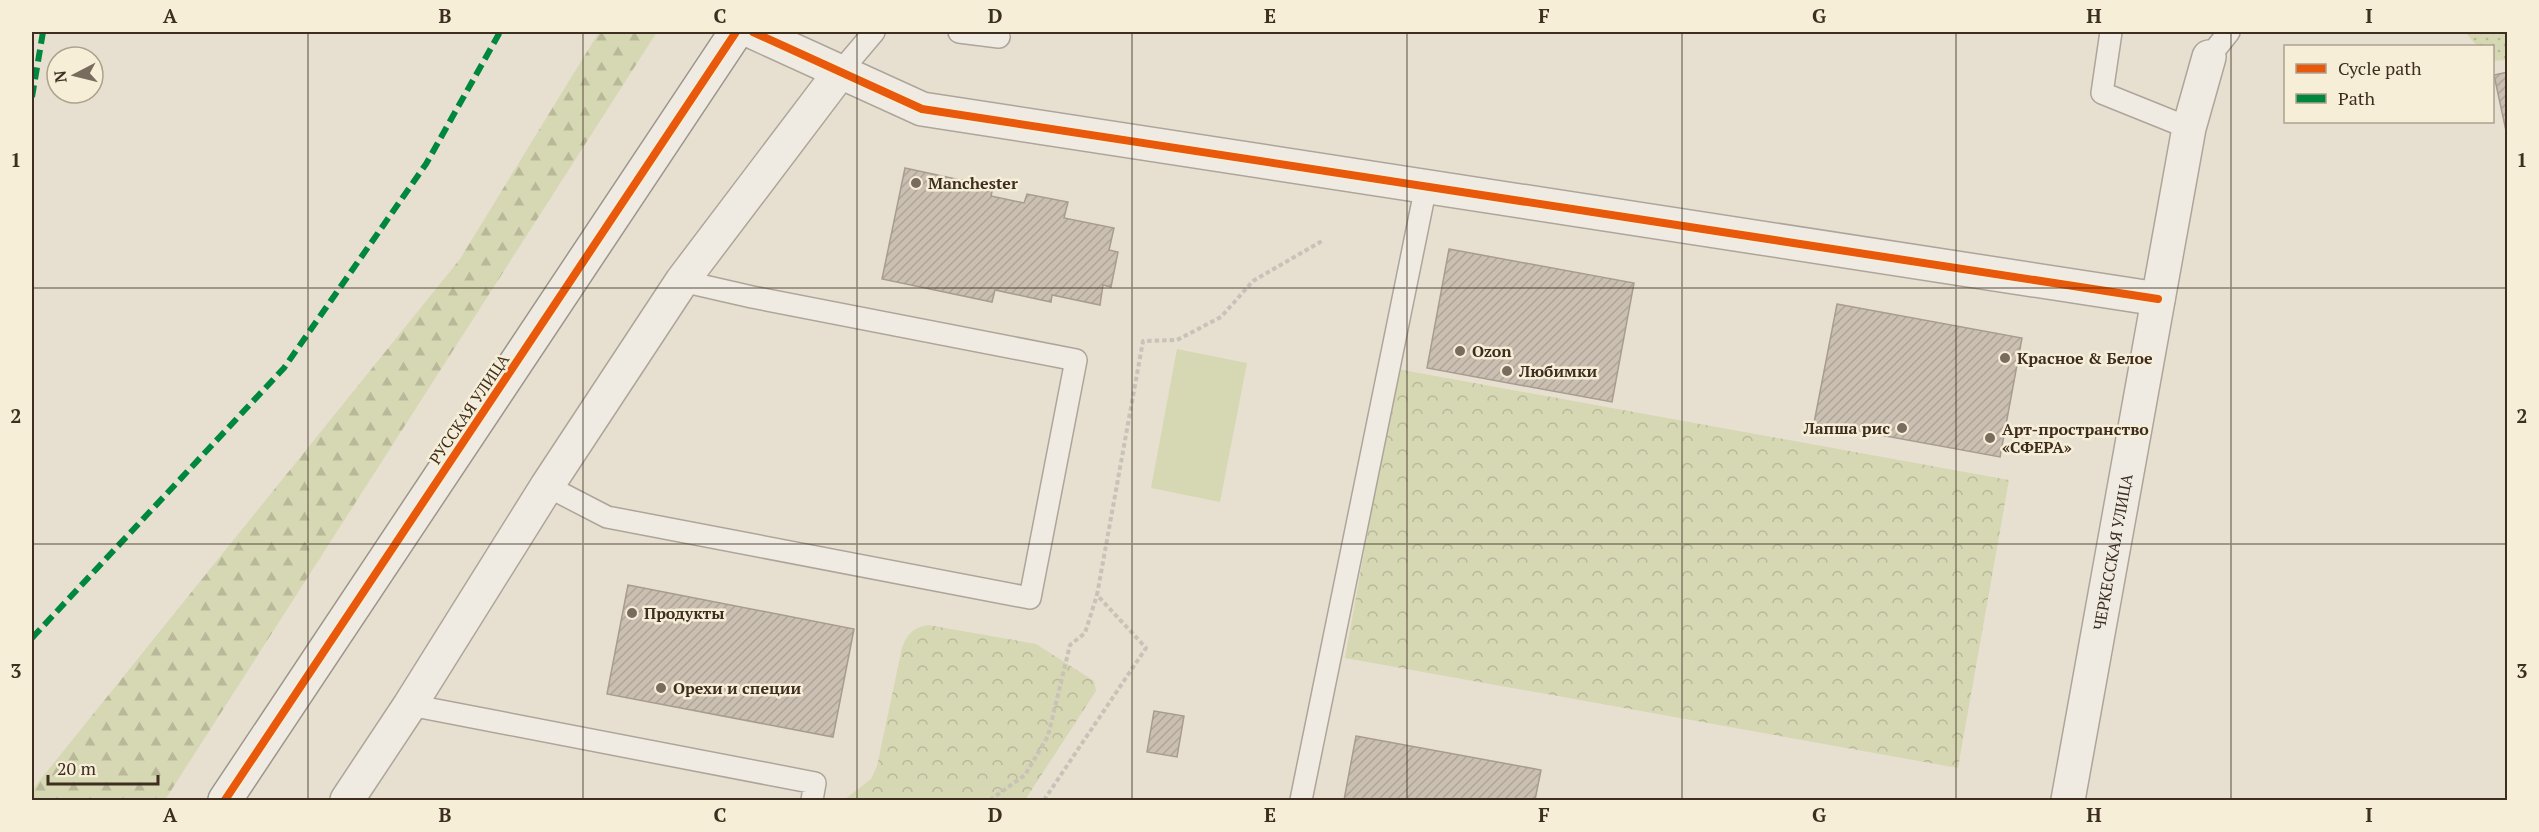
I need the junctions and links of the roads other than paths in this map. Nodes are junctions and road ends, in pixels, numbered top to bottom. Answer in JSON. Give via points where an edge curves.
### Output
{"nodes":[{"id":1,"x":736,"y":32,"type":"edge"},
{"id":2,"x":753,"y":32,"type":"edge"},
{"id":3,"x":874,"y":32,"type":"edge"},
{"id":4,"x":959,"y":32,"type":"edge"},
{"id":5,"x":2110,"y":32,"type":"edge"},
{"id":6,"x":2229,"y":32,"type":"edge"},
{"id":7,"x":999,"y":37,"type":"dead end"},
{"id":8,"x":2209,"y":57,"type":"joint"},
{"id":9,"x":841,"y":71,"type":"junction"},
{"id":10,"x":2189,"y":128,"type":"junction"},
{"id":11,"x":1426,"y":186,"type":"junction"},
{"id":12,"x":682,"y":280,"type":"junction"},
{"id":13,"x":2158,"y":299,"type":"junction"},
{"id":14,"x":547,"y":486,"type":"junction"},
{"id":15,"x":410,"y":705,"type":"junction"},
{"id":16,"x":225,"y":801,"type":"edge"},
{"id":17,"x":347,"y":801,"type":"edge"},
{"id":18,"x":812,"y":801,"type":"edge"},
{"id":19,"x":1301,"y":801,"type":"edge"},
{"id":20,"x":2068,"y":801,"type":"edge"}],
"edges":[{"from":1,"to":16,"type":"street","name":"РУССКАЯ УЛИЦА"},
{"from":2,"to":9,"type":"street"},
{"from":3,"to":9,"type":"lane"},
{"from":4,"to":7,"type":"lane"},
{"from":5,"to":10,"type":"lane","via":[[2102,93]]},
{"from":6,"to":8,"type":"lane"},
{"from":8,"to":10,"type":"street","name":"ЧЕРКЕССКАЯ УЛИЦА"},
{"from":9,"to":11,"type":"street","via":[[922,109]]},
{"from":9,"to":12,"type":"street"},
{"from":10,"to":13,"type":"street","name":"ЧЕРКЕССКАЯ УЛИЦА"},
{"from":11,"to":13,"type":"street"},
{"from":11,"to":19,"type":"lane"},
{"from":12,"to":14,"type":"street"},
{"from":12,"to":14,"type":"lane","via":[[1076,360],[1030,598],[607,517]]},
{"from":13,"to":20,"type":"street","name":"ЧЕРКЕССКАЯ УЛИЦА"},
{"from":14,"to":15,"type":"street"},
{"from":15,"to":17,"type":"street"},
{"from":15,"to":18,"type":"lane","via":[[815,783]]}]}
